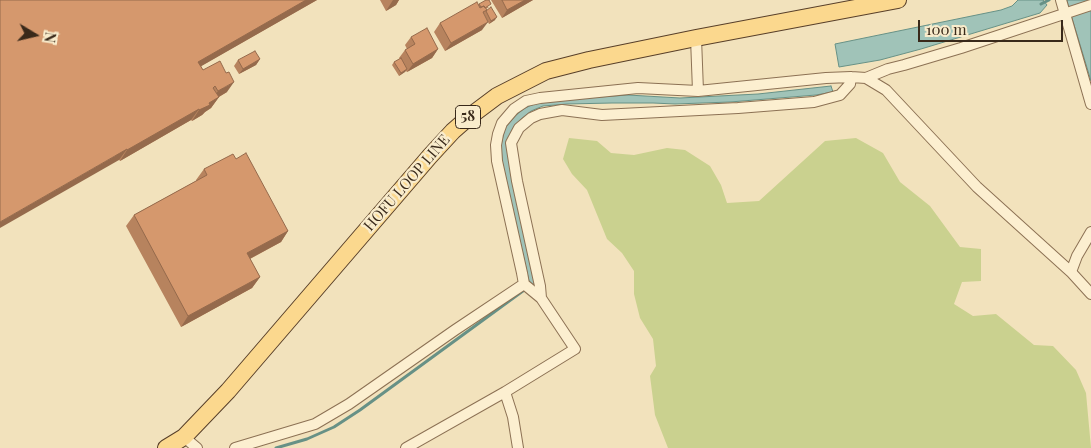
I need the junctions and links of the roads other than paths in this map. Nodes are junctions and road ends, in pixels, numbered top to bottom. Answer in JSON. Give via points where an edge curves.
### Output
{"nodes":[{"id":1,"x":898,"y":0,"type":"edge"},
{"id":2,"x":1061,"y":0,"type":"edge"},
{"id":3,"x":1091,"y":5,"type":"edge"},
{"id":4,"x":1066,"y":13,"type":"junction"},
{"id":5,"x":696,"y":38,"type":"junction"},
{"id":6,"x":851,"y":77,"type":"junction"},
{"id":7,"x":866,"y":78,"type":"junction"},
{"id":8,"x":698,"y":91,"type":"junction"},
{"id":9,"x":1091,"y":104,"type":"edge"},
{"id":10,"x":1091,"y":232,"type":"edge"},
{"id":11,"x":1071,"y":272,"type":"junction"},
{"id":12,"x":524,"y":284,"type":"junction"},
{"id":13,"x":1091,"y":294,"type":"edge"},
{"id":14,"x":541,"y":298,"type":"junction"},
{"id":15,"x":504,"y":392,"type":"junction"},
{"id":16,"x":190,"y":442,"type":"edge"},
{"id":17,"x":166,"y":448,"type":"edge"},
{"id":18,"x":235,"y":448,"type":"edge"},
{"id":19,"x":406,"y":448,"type":"edge"},
{"id":20,"x":518,"y":448,"type":"edge"}],
"edges":[{"from":1,"to":5,"type":"main road","name":"HOFU LOOP LINE","number":"58"},
{"from":2,"to":4,"type":"street"},
{"from":3,"to":4,"type":"street"},
{"from":4,"to":7,"type":"street"},
{"from":4,"to":9,"type":"street"},
{"from":5,"to":8,"type":"street"},
{"from":5,"to":16,"type":"main road","name":"HOFU LOOP LINE","number":"58","via":[[546,71],[497,96],[468,117],[430,156],[228,391]]},
{"from":6,"to":7,"type":"street"},
{"from":6,"to":8,"type":"street"},
{"from":6,"to":14,"type":"street","via":[[850,84],[840,95],[814,102],[602,115],[562,110],[531,118],[511,143]]},
{"from":7,"to":11,"type":"street","via":[[886,90],[977,187]]},
{"from":8,"to":12,"type":"street","via":[[638,88],[540,98],[514,108],[502,123],[496,145]]},
{"from":10,"to":11,"type":"street"},
{"from":11,"to":13,"type":"street"},
{"from":12,"to":14,"type":"street"},
{"from":12,"to":18,"type":"street","via":[[315,424]]},
{"from":14,"to":15,"type":"street","via":[[575,349]]},
{"from":15,"to":19,"type":"street"},
{"from":15,"to":20,"type":"street","via":[[513,417]]},
{"from":16,"to":17,"type":"main road","name":"HOFU LOOP LINE","number":"58"}]}
